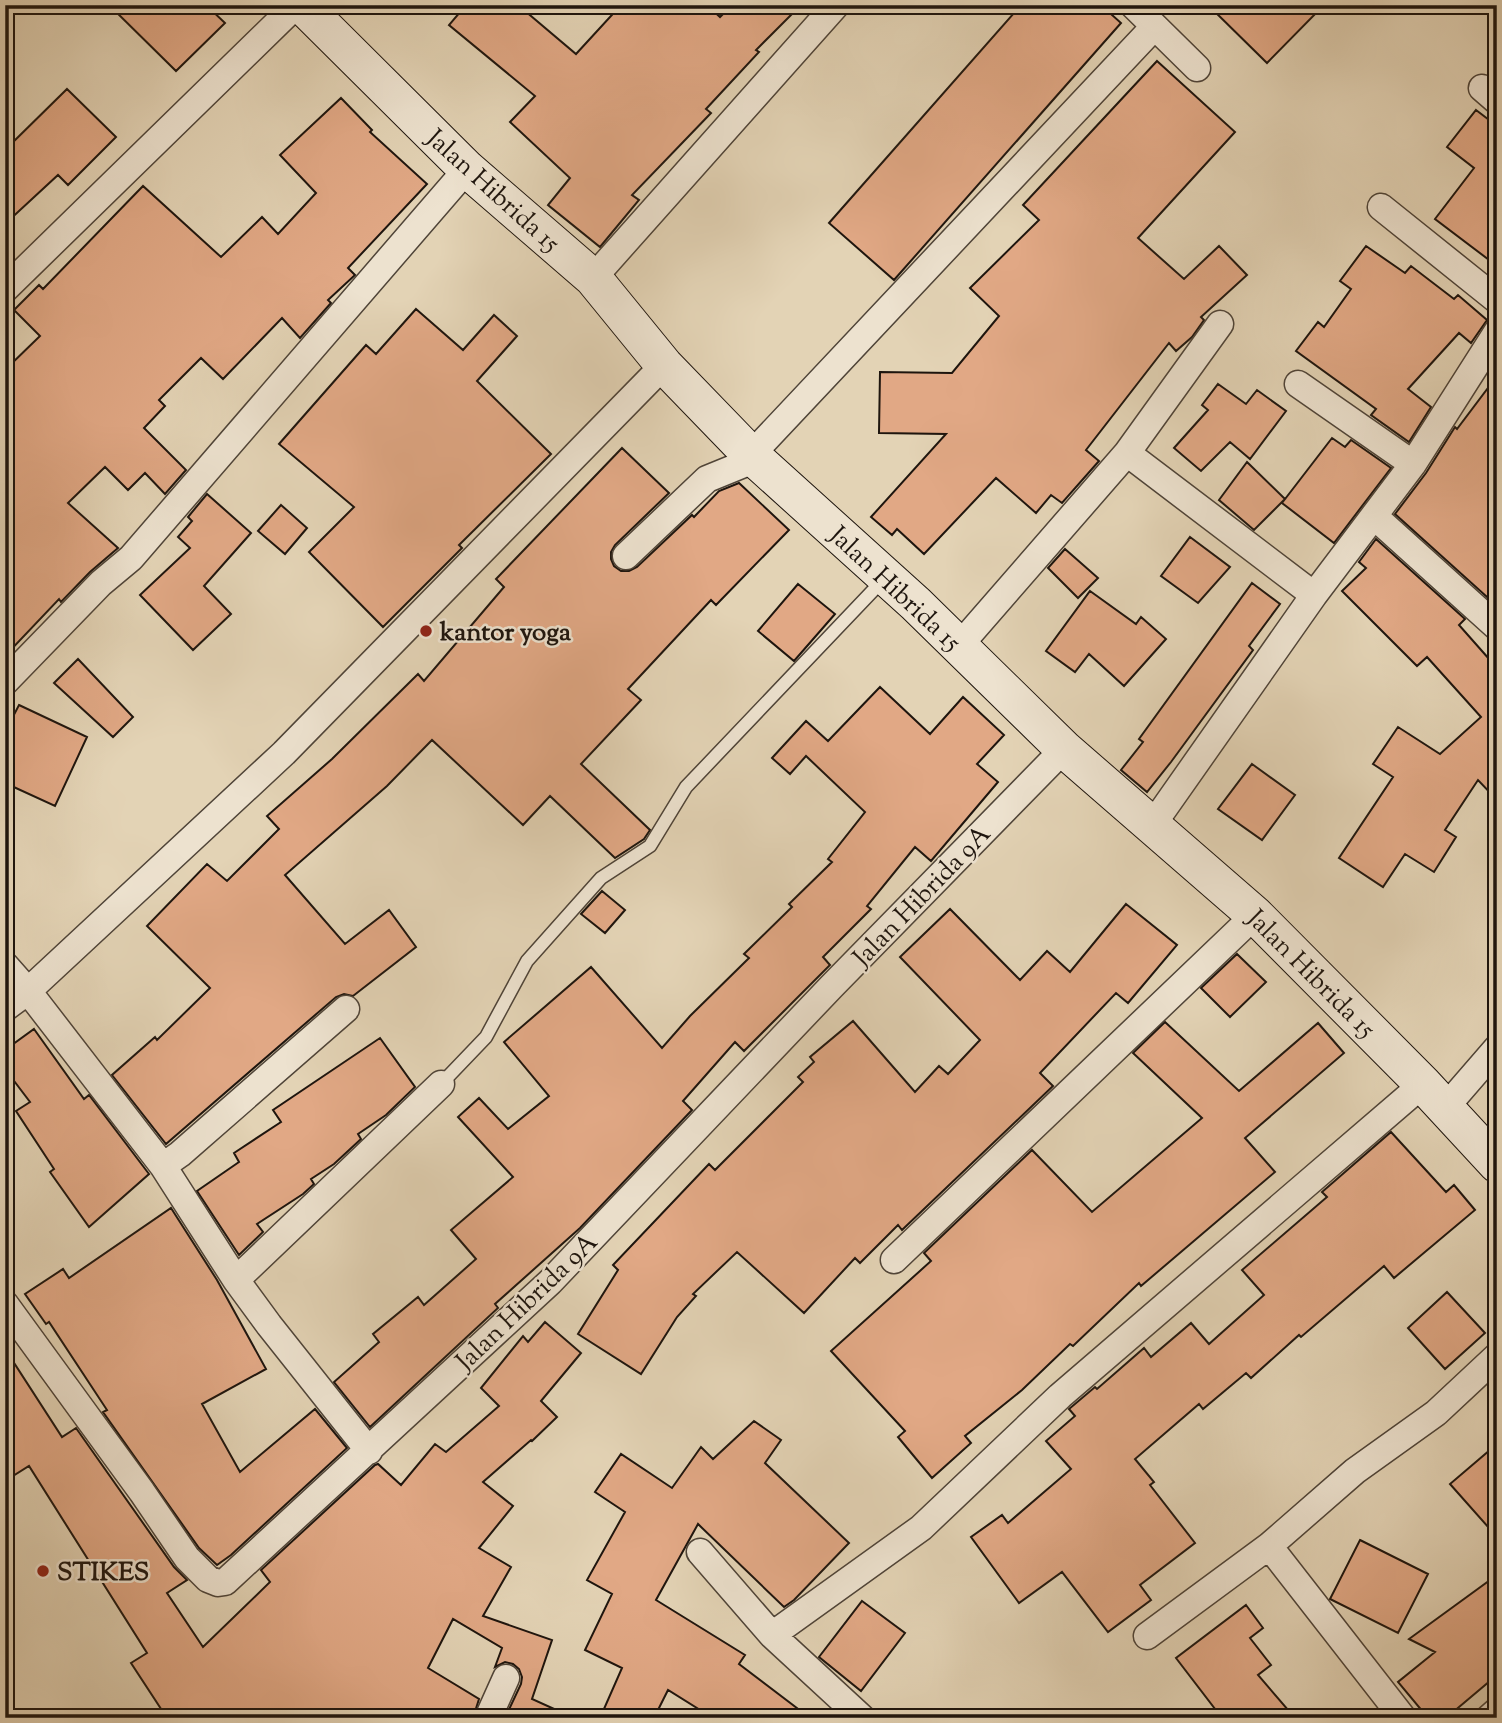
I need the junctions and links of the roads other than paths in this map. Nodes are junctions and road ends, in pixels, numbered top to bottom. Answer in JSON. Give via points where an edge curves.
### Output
{"nodes":[{"id":1,"x":296,"y":5,"type":"edge"},
{"id":2,"x":302,"y":5,"type":"edge"},
{"id":3,"x":836,"y":5,"type":"edge"},
{"id":4,"x":1133,"y":5,"type":"edge"},
{"id":5,"x":1153,"y":27,"type":"junction"},
{"id":6,"x":1197,"y":68,"type":"dead end"},
{"id":7,"x":467,"y":169,"type":"junction"},
{"id":8,"x":1381,"y":207,"type":"dead end"},
{"id":9,"x":593,"y":278,"type":"junction"},
{"id":10,"x":5,"y":289,"type":"edge"},
{"id":11,"x":1497,"y":300,"type":"edge"},
{"id":12,"x":1220,"y":324,"type":"dead end"},
{"id":13,"x":1497,"y":332,"type":"edge"},
{"id":14,"x":664,"y":365,"type":"junction"},
{"id":15,"x":1298,"y":384,"type":"dead end"},
{"id":16,"x":1127,"y":453,"type":"junction"},
{"id":17,"x":754,"y":457,"type":"junction"},
{"id":18,"x":1413,"y":464,"type":"junction"},
{"id":19,"x":1374,"y":516,"type":"junction"},
{"id":20,"x":626,"y":556,"type":"dead end"},
{"id":21,"x":885,"y":577,"type":"junction"},
{"id":22,"x":1314,"y":595,"type":"junction"},
{"id":23,"x":1495,"y":622,"type":"edge"},
{"id":24,"x":959,"y":646,"type":"junction"},
{"id":25,"x":5,"y":682,"type":"edge"},
{"id":26,"x":1064,"y":749,"type":"junction"},
{"id":27,"x":1151,"y":827,"type":"junction"},
{"id":28,"x":1255,"y":915,"type":"junction"},
{"id":29,"x":5,"y":965,"type":"edge"},
{"id":30,"x":28,"y":991,"type":"junction"},
{"id":31,"x":5,"y":1008,"type":"edge"},
{"id":32,"x":345,"y":1009,"type":"dead end"},
{"id":33,"x":1497,"y":1048,"type":"edge"},
{"id":34,"x":441,"y":1084,"type":"joint"},
{"id":35,"x":1434,"y":1096,"type":"junction"},
{"id":36,"x":1497,"y":1164,"type":"edge"},
{"id":37,"x":163,"y":1166,"type":"junction"},
{"id":38,"x":894,"y":1261,"type":"dead end"},
{"id":39,"x":236,"y":1280,"type":"junction"},
{"id":40,"x":5,"y":1304,"type":"edge"},
{"id":41,"x":1497,"y":1356,"type":"edge"},
{"id":42,"x":369,"y":1451,"type":"junction"},
{"id":43,"x":1269,"y":1546,"type":"junction"},
{"id":44,"x":700,"y":1552,"type":"dead end"},
{"id":45,"x":772,"y":1635,"type":"junction"},
{"id":46,"x":1147,"y":1636,"type":"dead end"},
{"id":47,"x":506,"y":1678,"type":"dead end"},
{"id":48,"x":1497,"y":1711,"type":"edge"},
{"id":49,"x":849,"y":1713,"type":"edge"},
{"id":50,"x":488,"y":1718,"type":"edge"},
{"id":51,"x":1403,"y":1718,"type":"edge"},
{"id":52,"x":1489,"y":1718,"type":"edge"}],
"edges":[{"from":1,"to":10,"type":"street"},
{"from":2,"to":7,"type":"street","name":"Jalan Hibrida 15"},
{"from":3,"to":9,"type":"street"},
{"from":4,"to":5,"type":"street"},
{"from":5,"to":6,"type":"street"},
{"from":5,"to":17,"type":"street"},
{"from":7,"to":9,"type":"street","name":"Jalan Hibrida 15"},
{"from":7,"to":25,"type":"street","via":[[131,558]]},
{"from":8,"to":11,"type":"street"},
{"from":9,"to":14,"type":"street","name":"Jalan Hibrida 15"},
{"from":12,"to":16,"type":"street"},
{"from":13,"to":18,"type":"street"},
{"from":14,"to":17,"type":"street","name":"Jalan Hibrida 15"},
{"from":14,"to":30,"type":"street","via":[[284,753]]},
{"from":15,"to":18,"type":"street"},
{"from":16,"to":22,"type":"street"},
{"from":16,"to":24,"type":"street"},
{"from":17,"to":20,"type":"street","via":[[706,479]]},
{"from":17,"to":21,"type":"street","name":"Jalan Hibrida 15"},
{"from":18,"to":19,"type":"street"},
{"from":19,"to":22,"type":"street"},
{"from":19,"to":23,"type":"street"},
{"from":21,"to":24,"type":"street","name":"Jalan Hibrida 15"},
{"from":21,"to":34,"type":"lane","via":[[687,787],[650,846],[601,878],[527,961],[486,1037]]},
{"from":22,"to":27,"type":"street"},
{"from":24,"to":26,"type":"street","name":"Jalan Hibrida 15"},
{"from":26,"to":27,"type":"street","name":"Jalan Hibrida 15"},
{"from":26,"to":42,"type":"street","name":"Jalan Hibrida 9A","via":[[550,1282]]},
{"from":27,"to":28,"type":"street","name":"Jalan Hibrida 15"},
{"from":28,"to":35,"type":"street","name":"Jalan Hibrida 15"},
{"from":28,"to":38,"type":"street"},
{"from":29,"to":30,"type":"street"},
{"from":30,"to":31,"type":"street"},
{"from":30,"to":37,"type":"street"},
{"from":32,"to":37,"type":"street"},
{"from":33,"to":35,"type":"street"},
{"from":34,"to":39,"type":"street"},
{"from":35,"to":36,"type":"street","name":"Jalan Hibrida 15"},
{"from":35,"to":45,"type":"street","via":[[1060,1396],[921,1528]]},
{"from":37,"to":39,"type":"street"},
{"from":39,"to":42,"type":"street"},
{"from":40,"to":42,"type":"street","name":"Jalan Hibrida 9A","via":[[187,1558],[208,1579],[225,1581]]},
{"from":41,"to":43,"type":"street","via":[[1436,1413],[1354,1471]]},
{"from":43,"to":46,"type":"street"},
{"from":43,"to":51,"type":"street"},
{"from":44,"to":45,"type":"street"},
{"from":45,"to":49,"type":"street"},
{"from":47,"to":50,"type":"street"},
{"from":48,"to":52,"type":"street"}]}
